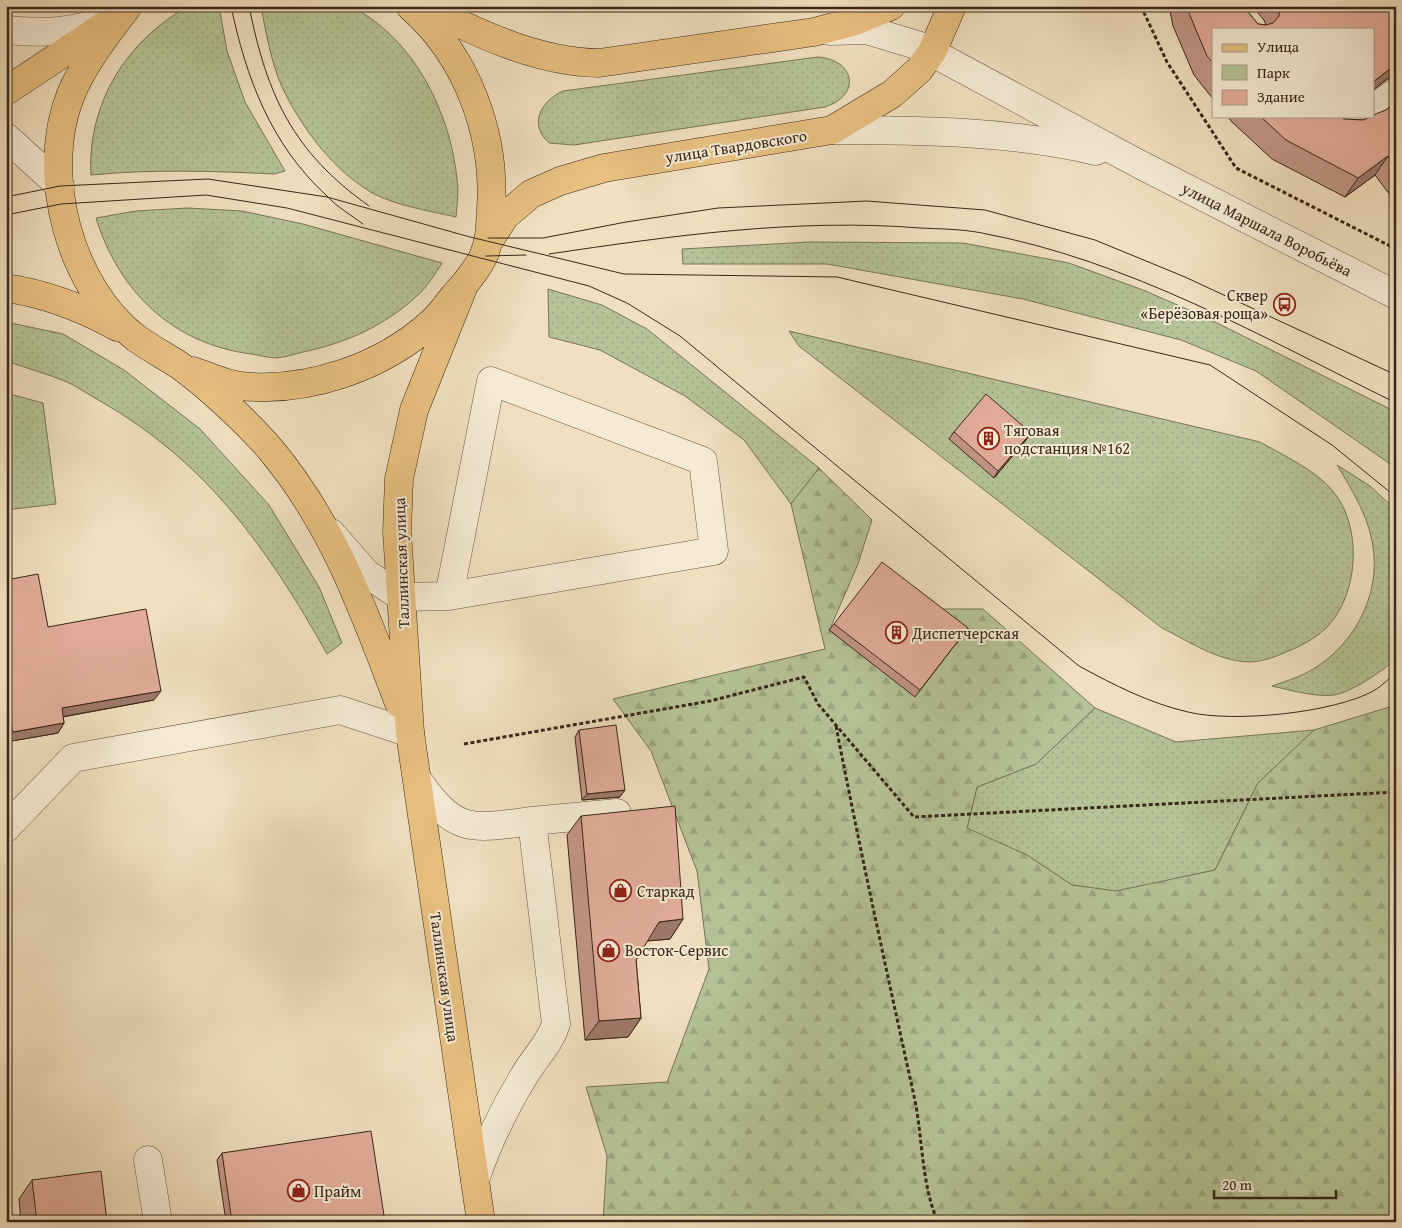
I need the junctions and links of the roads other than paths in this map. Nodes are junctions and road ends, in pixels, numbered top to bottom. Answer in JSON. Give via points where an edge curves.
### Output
{"nodes":[{"id":1,"x":410,"y":6,"type":"edge"},
{"id":2,"x":424,"y":6,"type":"edge"},
{"id":3,"x":891,"y":6,"type":"edge"},
{"id":4,"x":952,"y":6,"type":"edge"},
{"id":5,"x":127,"y":9,"type":"edge"},
{"id":6,"x":6,"y":30,"type":"edge"},
{"id":7,"x":814,"y":32,"type":"junction"},
{"id":8,"x":932,"y":52,"type":"junction"},
{"id":9,"x":6,"y":91,"type":"edge"},
{"id":10,"x":1396,"y":92,"type":"edge"},
{"id":11,"x":1374,"y":108,"type":"edge"},
{"id":12,"x":1321,"y":118,"type":"edge"},
{"id":13,"x":1361,"y":118,"type":"edge"},
{"id":14,"x":832,"y":130,"type":"junction"},
{"id":15,"x":6,"y":137,"type":"edge"},
{"id":16,"x":1139,"y":164,"type":"junction"},
{"id":17,"x":60,"y":186,"type":"junction"},
{"id":18,"x":489,"y":241,"type":"junction"},
{"id":19,"x":464,"y":285,"type":"junction"},
{"id":20,"x":6,"y":288,"type":"edge"},
{"id":21,"x":1396,"y":295,"type":"edge"},
{"id":22,"x":136,"y":337,"type":"junction"},
{"id":23,"x":180,"y":366,"type":"junction"},
{"id":24,"x":322,"y":522,"type":"junction"},
{"id":25,"x":449,"y":596,"type":"junction"},
{"id":26,"x":401,"y":597,"type":"junction"},
{"id":27,"x":410,"y":733,"type":"junction"},
{"id":28,"x":417,"y":779,"type":"junction"},
{"id":29,"x":646,"y":810,"type":"edge"},
{"id":30,"x":9,"y":820,"type":"edge"},
{"id":31,"x":532,"y":821,"type":"junction"},
{"id":32,"x":148,"y":1160,"type":"dead end"},
{"id":33,"x":475,"y":1180,"type":"junction"},
{"id":34,"x":158,"y":1222,"type":"edge"},
{"id":35,"x":481,"y":1222,"type":"edge"}],
"edges":[{"from":1,"to":18,"type":"main road","name":"Таллинская улица","via":[[430,23],[457,62],[477,104],[492,183]]},
{"from":2,"to":7,"type":"main road","via":[[536,54],[584,63],[614,62]]},
{"from":3,"to":7,"type":"main road","via":[[852,22]]},
{"from":4,"to":8,"type":"main road","name":"улица Твардовского"},
{"from":5,"to":6,"type":"street","via":[[92,26],[43,34]]},
{"from":5,"to":9,"type":"main road"},
{"from":5,"to":17,"type":"main road","name":"Таллинская улица","via":[[96,49],[71,94],[59,142]]},
{"from":7,"to":8,"type":"street","name":"улица Маршала Воробьёва","via":[[867,30],[906,40]]},
{"from":8,"to":14,"type":"main road","name":"улица Твардовского","via":[[919,70],[892,94]]},
{"from":8,"to":16,"type":"street","name":"улица Маршала Воробьёва"},
{"from":10,"to":11,"type":"street"},
{"from":12,"to":13,"type":"street","via":[[1337,125]]},
{"from":14,"to":16,"type":"street","name":"улица Маршала Воробьёва","via":[[931,130],[1021,137],[1067,144]]},
{"from":14,"to":18,"type":"main road","name":"улица Твардовского","via":[[604,168],[560,181],[531,194],[505,216]]},
{"from":15,"to":17,"type":"street"},
{"from":16,"to":21,"type":"street","name":"улица Маршала Воробьёва"},
{"from":17,"to":22,"type":"main road","name":"Таллинская улица","via":[[68,233],[81,266],[104,304]]},
{"from":18,"to":19,"type":"main road","name":"Таллинская улица","via":[[482,259]]},
{"from":19,"to":23,"type":"main road","name":"Таллинская улица","via":[[432,322],[395,349],[337,375],[282,388],[238,386]]},
{"from":19,"to":26,"type":"main road","name":"Таллинская улица","via":[[414,410],[402,458],[397,503]]},
{"from":20,"to":22,"type":"main road","via":[[48,295],[85,309]]},
{"from":22,"to":23,"type":"main road","name":"Таллинская улица"},
{"from":23,"to":24,"type":"main road","name":"Таллинская улица","via":[[256,431],[296,481]]},
{"from":24,"to":26,"type":"street","via":[[366,573]]},
{"from":24,"to":27,"type":"main road","name":"Таллинская улица","via":[[357,594]]},
{"from":25,"to":25,"type":"street","via":[[714,551],[703,461],[491,381]]},
{"from":25,"to":26,"type":"street"},
{"from":26,"to":27,"type":"main road","name":"Таллинская улица"},
{"from":27,"to":28,"type":"main road","name":"Таллинская улица"},
{"from":27,"to":30,"type":"street","via":[[340,710],[73,758]]},
{"from":28,"to":31,"type":"street","via":[[430,797],[466,826]]},
{"from":28,"to":33,"type":"main road","name":"Таллинская улица"},
{"from":29,"to":31,"type":"street"},
{"from":31,"to":33,"type":"street","via":[[556,1024],[493,1134]]},
{"from":32,"to":34,"type":"street"},
{"from":33,"to":35,"type":"main road","name":"Таллинская улица"}]}
